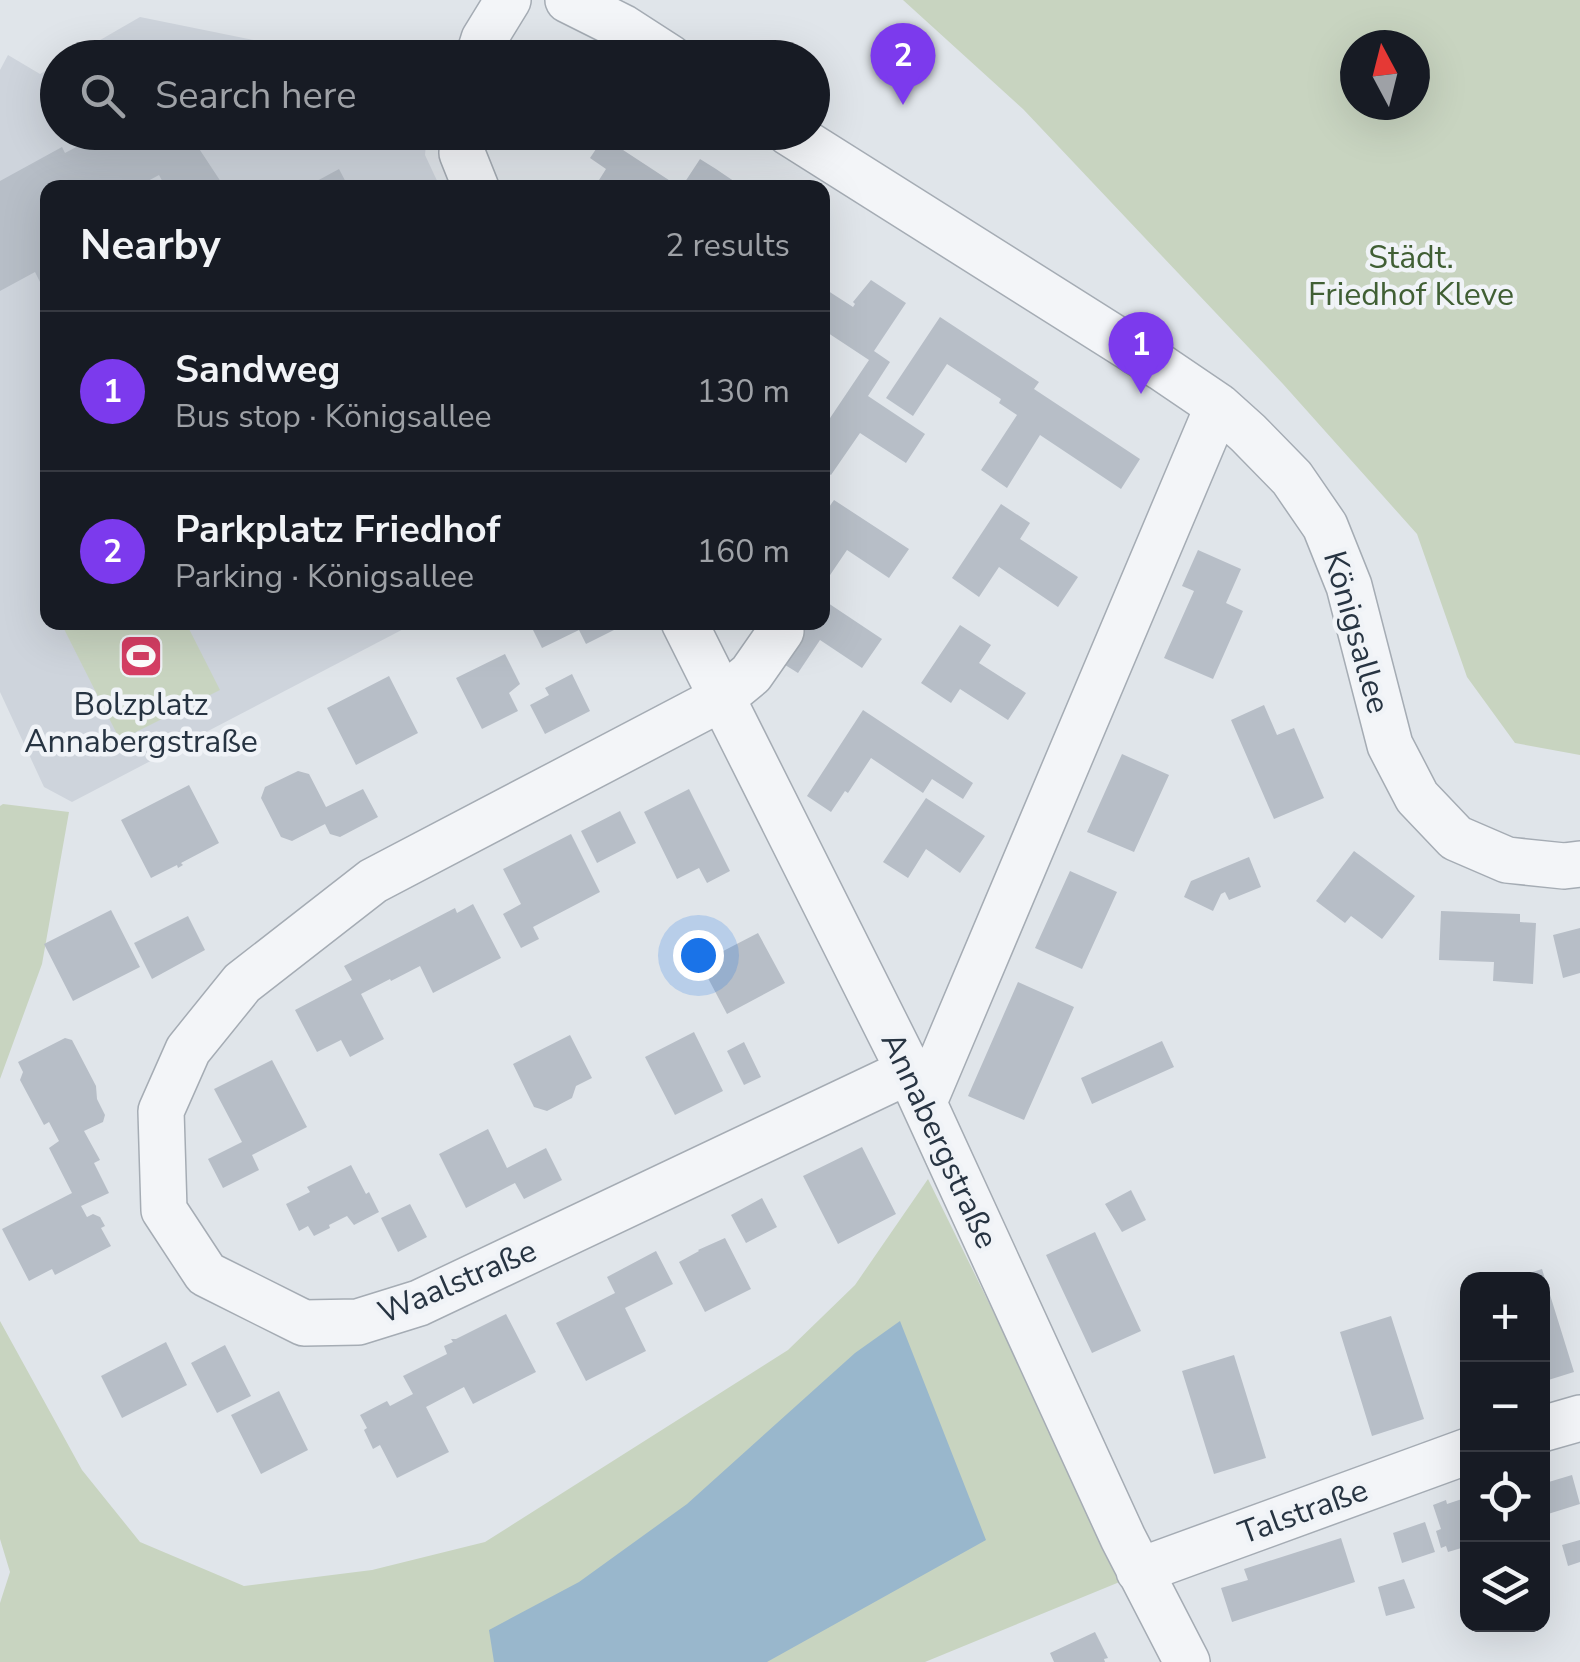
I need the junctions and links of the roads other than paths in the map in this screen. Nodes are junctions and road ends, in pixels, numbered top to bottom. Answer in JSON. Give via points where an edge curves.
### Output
{"nodes":[{"id":1,"x":508,"y":0,"type":"edge"},
{"id":2,"x":568,"y":0,"type":"edge"},
{"id":3,"x":484,"y":40,"type":"edge"},
{"id":4,"x":642,"y":40,"type":"edge"},
{"id":5,"x":462,"y":150,"type":"edge"},
{"id":6,"x":817,"y":150,"type":"edge"},
{"id":7,"x":473,"y":180,"type":"edge"},
{"id":8,"x":1218,"y":406,"type":"junction"},
{"id":9,"x":688,"y":630,"type":"edge"},
{"id":10,"x":780,"y":631,"type":"dead end"},
{"id":11,"x":722,"y":698,"type":"junction"},
{"id":12,"x":1580,"y":864,"type":"edge"},
{"id":13,"x":917,"y":1086,"type":"junction"},
{"id":14,"x":1465,"y":1452,"type":"edge"},
{"id":15,"x":1139,"y":1570,"type":"junction"},
{"id":16,"x":1187,"y":1662,"type":"edge"}],
"edges":[{"from":1,"to":3,"type":"street"},
{"from":2,"to":4,"type":"street"},
{"from":5,"to":7,"type":"street"},
{"from":6,"to":8,"type":"street","name":"Königsallee"},
{"from":8,"to":12,"type":"street","name":"Königsallee","via":[[1292,478],[1325,526],[1349,586],[1390,745],[1416,797],[1456,838],[1507,860]]},
{"from":8,"to":13,"type":"street"},
{"from":9,"to":11,"type":"street","name":"Annabergstraße"},
{"from":10,"to":11,"type":"street","name":"Waalstraße","via":[[751,674]]},
{"from":11,"to":13,"type":"street","name":"Annabergstraße"},
{"from":11,"to":13,"type":"street","name":"Waalstraße","via":[[372,881],[242,983],[188,1050],[161,1111],[164,1210],[206,1274],[304,1324],[358,1322],[420,1303]]},
{"from":13,"to":15,"type":"street","name":"Annabergstraße"},
{"from":14,"to":15,"type":"street","name":"Talstraße"},
{"from":15,"to":16,"type":"street","name":"Annabergstraße"}]}
